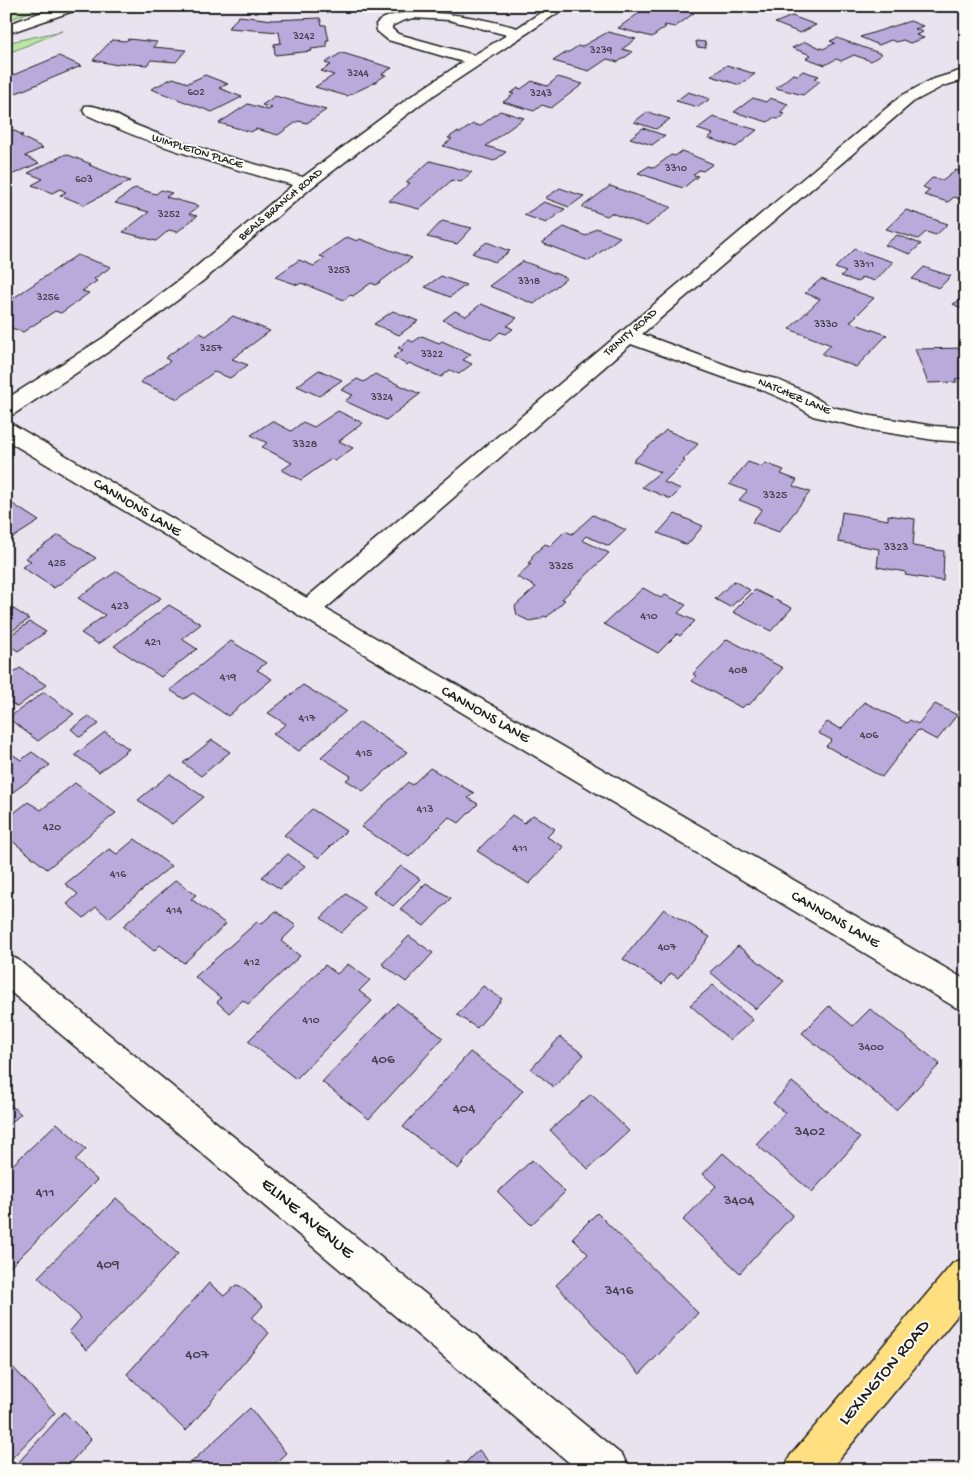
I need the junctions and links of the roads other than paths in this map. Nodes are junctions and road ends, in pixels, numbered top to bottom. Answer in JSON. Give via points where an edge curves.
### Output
{"nodes":[{"id":1,"x":74,"y":6,"type":"edge"},
{"id":2,"x":561,"y":6,"type":"edge"},
{"id":3,"x":6,"y":30,"type":"edge"},
{"id":4,"x":518,"y":33,"type":"junction"},
{"id":5,"x":476,"y":61,"type":"junction"},
{"id":6,"x":966,"y":74,"type":"edge"},
{"id":7,"x":91,"y":110,"type":"dead end"},
{"id":8,"x":306,"y":183,"type":"junction"},
{"id":9,"x":628,"y":336,"type":"junction"},
{"id":10,"x":6,"y":410,"type":"edge"},
{"id":11,"x":6,"y":430,"type":"edge"},
{"id":12,"x":966,"y":435,"type":"edge"},
{"id":13,"x":308,"y":610,"type":"junction"},
{"id":14,"x":6,"y":969,"type":"edge"},
{"id":15,"x":966,"y":997,"type":"edge"},
{"id":16,"x":966,"y":1276,"type":"edge"},
{"id":17,"x":608,"y":1470,"type":"edge"},
{"id":18,"x":804,"y":1470,"type":"edge"}],
"edges":[{"from":1,"to":3,"type":"street"},
{"from":2,"to":4,"type":"street","name":"BEALS BRANCH ROAD"},
{"from":4,"to":5,"type":"street","name":"BEALS BRANCH ROAD"},
{"from":4,"to":5,"type":"street","via":[[429,10],[402,13],[384,24],[385,31],[393,37]]},
{"from":5,"to":8,"type":"street","name":"BEALS BRANCH ROAD","via":[[416,100]]},
{"from":6,"to":9,"type":"street","name":"TRINITY ROAD","via":[[937,83],[907,99]]},
{"from":7,"to":8,"type":"street","name":"WIMPLETON PLACE","via":[[158,141]]},
{"from":8,"to":10,"type":"street","name":"BEALS BRANCH ROAD","via":[[197,276],[118,336]]},
{"from":9,"to":12,"type":"street","name":"NATCHEZ LANE","via":[[734,375],[768,384],[821,411],[871,424]]},
{"from":9,"to":13,"type":"street","name":"TRINITY ROAD"},
{"from":11,"to":13,"type":"street","name":"CANNONS LANE"},
{"from":13,"to":15,"type":"street","name":"CANNONS LANE"},
{"from":14,"to":17,"type":"street","name":"ELINE AVENUE"},
{"from":16,"to":18,"type":"main road","name":"LEXINGTON ROAD"}]}
